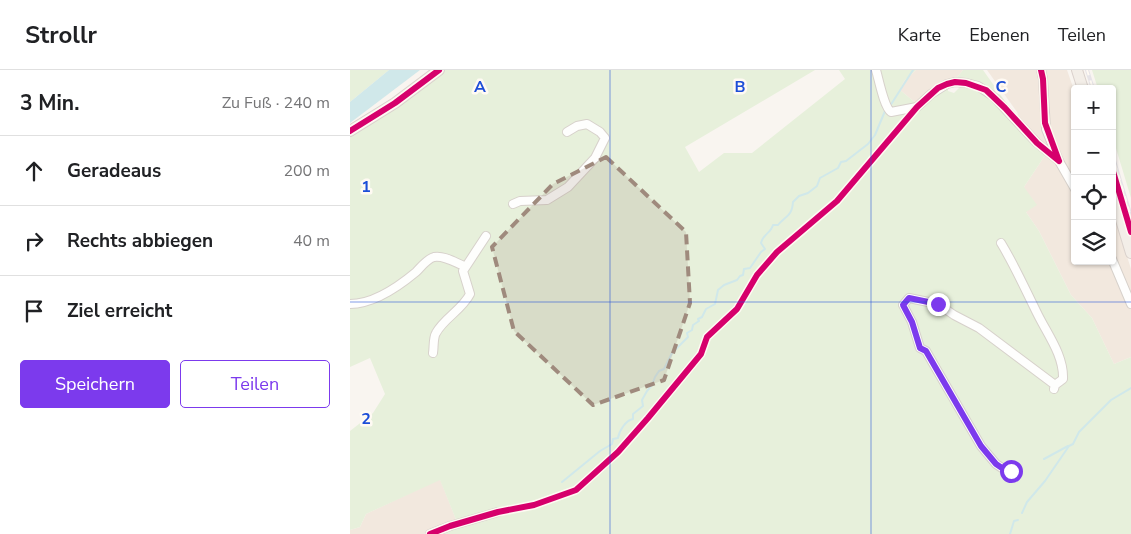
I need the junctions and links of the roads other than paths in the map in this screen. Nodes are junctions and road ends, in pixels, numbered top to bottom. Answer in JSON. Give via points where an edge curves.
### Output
{"nodes":[{"id":1,"x":439,"y":70,"type":"edge"},
{"id":2,"x":876,"y":70,"type":"edge"},
{"id":3,"x":1041,"y":70,"type":"edge"},
{"id":4,"x":1077,"y":70,"type":"edge"},
{"id":5,"x":1081,"y":85,"type":"edge"},
{"id":6,"x":350,"y":131,"type":"edge"},
{"id":7,"x":567,"y":132,"type":"dead end"},
{"id":8,"x":1059,"y":161,"type":"junction"},
{"id":9,"x":1071,"y":182,"type":"edge"},
{"id":10,"x":1116,"y":203,"type":"edge"},
{"id":11,"x":513,"y":204,"type":"dead end"},
{"id":12,"x":486,"y":236,"type":"dead end"},
{"id":13,"x":1001,"y":243,"type":"dead end"},
{"id":14,"x":1131,"y":253,"type":"edge"},
{"id":15,"x":1115,"y":265,"type":"edge"},
{"id":16,"x":464,"y":266,"type":"junction"},
{"id":17,"x":350,"y":304,"type":"edge"},
{"id":18,"x":1131,"y":304,"type":"edge"},
{"id":19,"x":433,"y":353,"type":"dead end"},
{"id":20,"x":1011,"y":471,"type":"dead end"},
{"id":21,"x":498,"y":512,"type":"dead end"},
{"id":22,"x":430,"y":534,"type":"edge"}],
"edges":[{"from":1,"to":6,"type":"main road"},
{"from":2,"to":8,"type":"street","via":[[886,106],[891,112],[917,107],[947,84],[955,82],[978,86],[993,96],[1037,143]]},
{"from":3,"to":8,"type":"street","via":[[1045,123]]},
{"from":4,"to":5,"type":"main road"},
{"from":7,"to":11,"type":"street","via":[[587,124],[605,138],[595,158],[568,187],[547,200]]},
{"from":8,"to":9,"type":"street"},
{"from":10,"to":14,"type":"main road"},
{"from":12,"to":16,"type":"street"},
{"from":13,"to":20,"type":"street","via":[[1057,350],[1063,379],[1055,387],[1050,379],[1022,362],[979,328],[938,304],[909,298],[903,305],[920,348],[926,351],[981,446],[996,464]]},
{"from":15,"to":18,"type":"street"},
{"from":16,"to":17,"type":"street","via":[[440,257],[433,258],[382,295]]},
{"from":16,"to":19,"type":"street","via":[[462,271],[470,294],[466,303],[435,335]]},
{"from":21,"to":22,"type":"street"}]}
